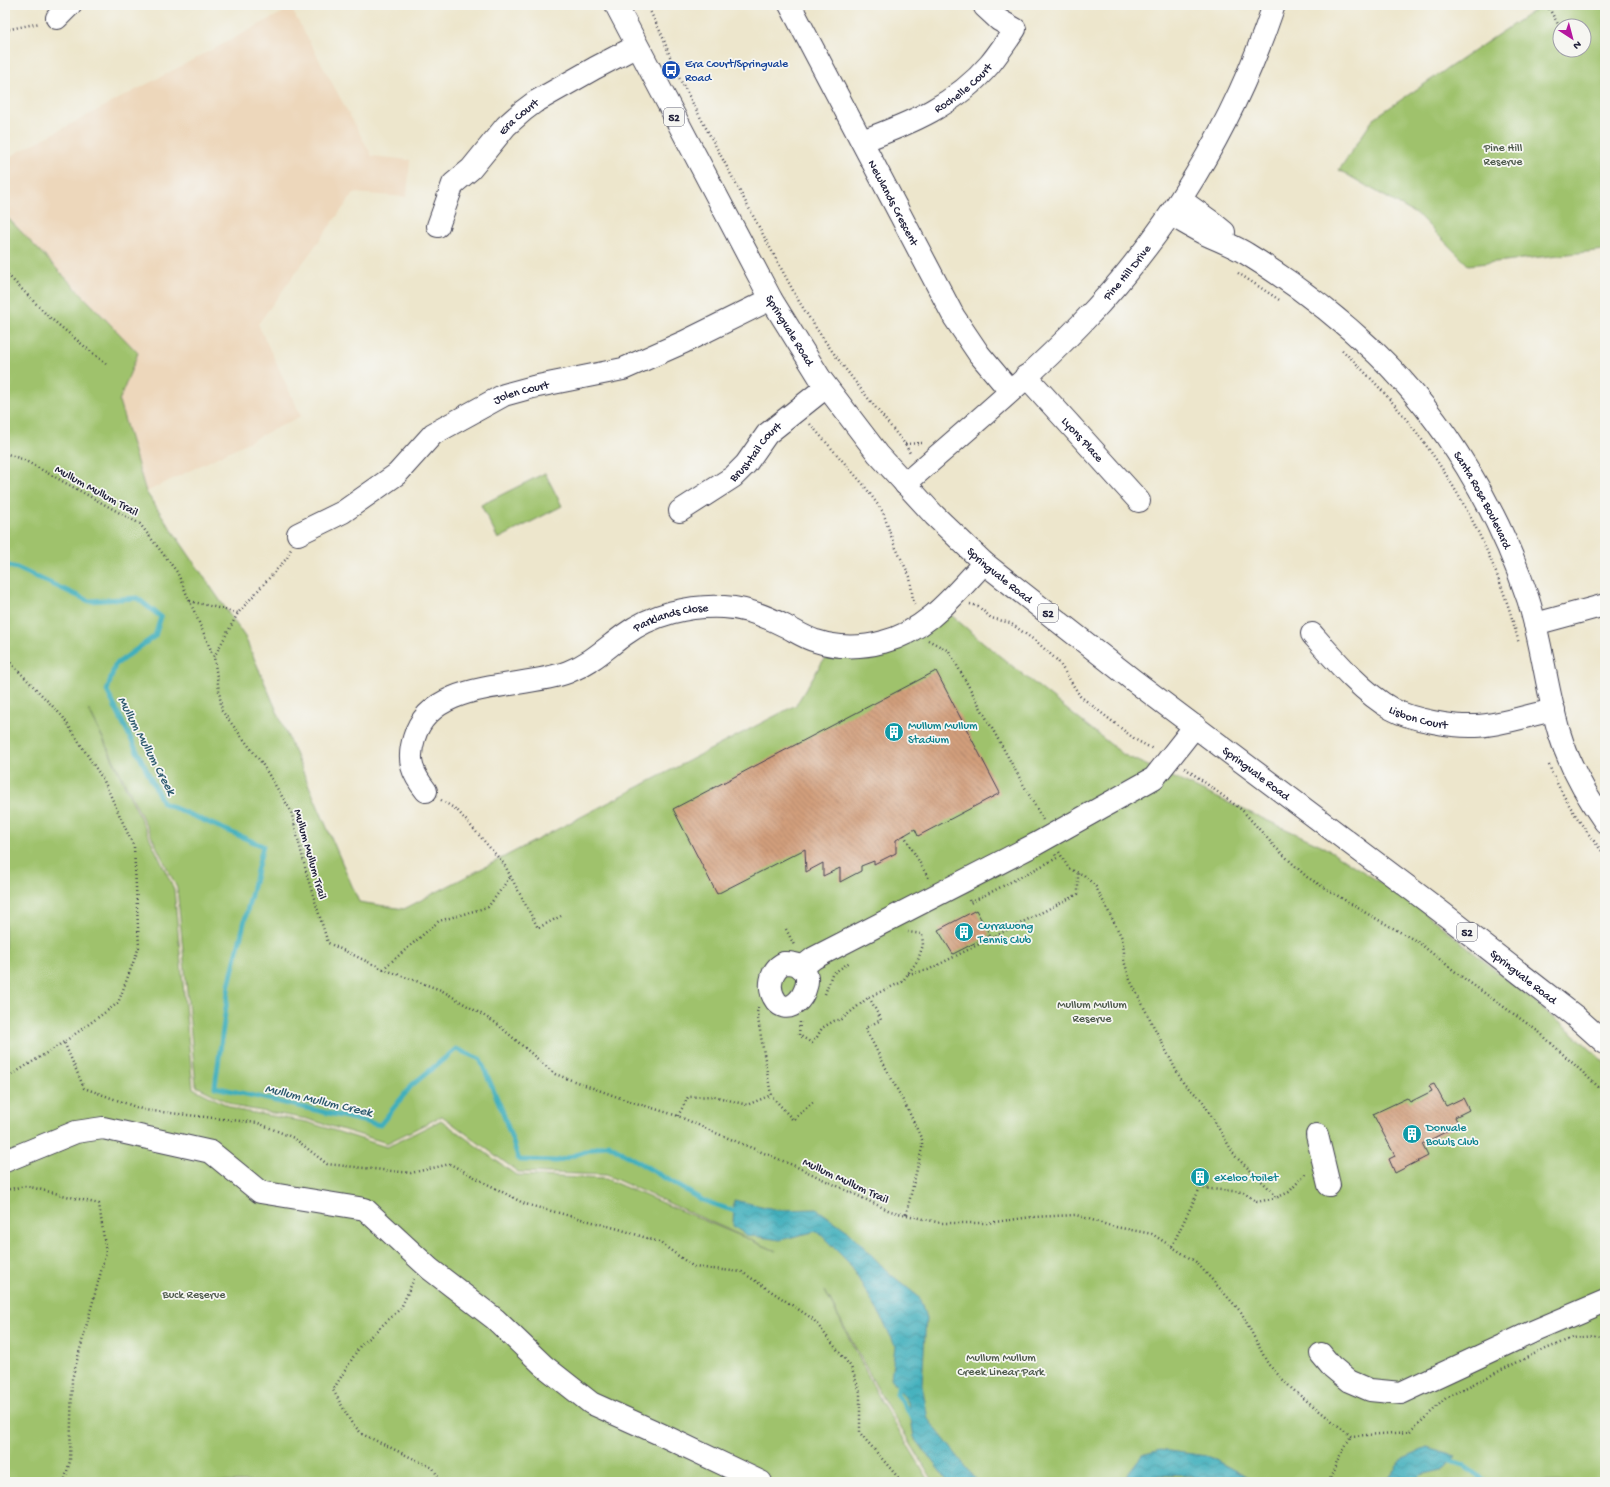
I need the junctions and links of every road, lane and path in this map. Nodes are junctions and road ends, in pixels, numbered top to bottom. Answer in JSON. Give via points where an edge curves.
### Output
{"nodes":[{"id":1,"x":616,"y":5,"type":"edge"},
{"id":2,"x":647,"y":5,"type":"edge"},
{"id":3,"x":790,"y":5,"type":"edge"},
{"id":4,"x":1274,"y":5,"type":"edge"},
{"id":5,"x":1547,"y":5,"type":"edge"},
{"id":6,"x":985,"y":8,"type":"dead end"},
{"id":7,"x":64,"y":12,"type":"edge"},
{"id":8,"x":1555,"y":18,"type":"edge"},
{"id":9,"x":5,"y":30,"type":"edge"},
{"id":10,"x":637,"y":46,"type":"junction"},
{"id":11,"x":862,"y":141,"type":"junction"},
{"id":12,"x":1176,"y":207,"type":"junction"},
{"id":13,"x":438,"y":226,"type":"dead end"},
{"id":14,"x":1239,"y":261,"type":"junction"},
{"id":15,"x":5,"y":272,"type":"edge"},
{"id":16,"x":771,"y":299,"type":"junction"},
{"id":17,"x":1285,"y":304,"type":"dead end"},
{"id":18,"x":1337,"y":345,"type":"dead end"},
{"id":19,"x":106,"y":364,"type":"dead end"},
{"id":20,"x":1026,"y":376,"type":"junction"},
{"id":21,"x":826,"y":387,"type":"junction"},
{"id":22,"x":1010,"y":391,"type":"junction"},
{"id":23,"x":923,"y":443,"type":"dead end"},
{"id":24,"x":905,"y":444,"type":"junction"},
{"id":25,"x":5,"y":453,"type":"edge"},
{"id":26,"x":912,"y":478,"type":"junction"},
{"id":27,"x":1139,"y":501,"type":"dead end"},
{"id":28,"x":680,"y":511,"type":"dead end"},
{"id":29,"x":298,"y":534,"type":"joint"},
{"id":30,"x":984,"y":563,"type":"junction"},
{"id":31,"x":190,"y":601,"type":"junction"},
{"id":32,"x":963,"y":603,"type":"dead end"},
{"id":33,"x":1605,"y":605,"type":"edge"},
{"id":34,"x":238,"y":613,"type":"junction"},
{"id":35,"x":1535,"y":624,"type":"junction"},
{"id":36,"x":1312,"y":634,"type":"dead end"},
{"id":37,"x":1519,"y":647,"type":"dead end"},
{"id":38,"x":214,"y":656,"type":"junction"},
{"id":39,"x":5,"y":657,"type":"edge"},
{"id":40,"x":1554,"y":710,"type":"junction"},
{"id":41,"x":1195,"y":726,"type":"junction"},
{"id":42,"x":1170,"y":758,"type":"junction"},
{"id":43,"x":1548,"y":762,"type":"dead end"},
{"id":44,"x":426,"y":791,"type":"joint"},
{"id":45,"x":1605,"y":822,"type":"edge"},
{"id":46,"x":904,"y":835,"type":"dead end"},
{"id":47,"x":1053,"y":852,"type":"dead end"},
{"id":48,"x":1605,"y":855,"type":"edge"},
{"id":49,"x":1078,"y":872,"type":"dead end"},
{"id":50,"x":511,"y":876,"type":"junction"},
{"id":51,"x":938,"y":895,"type":"junction"},
{"id":52,"x":968,"y":898,"type":"dead end"},
{"id":53,"x":560,"y":916,"type":"dead end"},
{"id":54,"x":913,"y":929,"type":"dead end"},
{"id":55,"x":856,"y":959,"type":"dead end"},
{"id":56,"x":801,"y":968,"type":"dead end"},
{"id":57,"x":383,"y":969,"type":"junction"},
{"id":58,"x":908,"y":974,"type":"junction"},
{"id":59,"x":869,"y":997,"type":"junction"},
{"id":60,"x":823,"y":1000,"type":"dead end"},
{"id":61,"x":758,"y":1006,"type":"dead end"},
{"id":62,"x":801,"y":1019,"type":"dead end"},
{"id":63,"x":64,"y":1042,"type":"junction"},
{"id":64,"x":1605,"y":1042,"type":"edge"},
{"id":65,"x":5,"y":1079,"type":"edge"},
{"id":66,"x":1605,"y":1093,"type":"edge"},
{"id":67,"x":771,"y":1095,"type":"junction"},
{"id":68,"x":813,"y":1102,"type":"dead end"},
{"id":69,"x":678,"y":1116,"type":"junction"},
{"id":70,"x":1317,"y":1135,"type":"dead end"},
{"id":71,"x":5,"y":1161,"type":"edge"},
{"id":72,"x":1329,"y":1185,"type":"dead end"},
{"id":73,"x":5,"y":1190,"type":"edge"},
{"id":74,"x":1276,"y":1198,"type":"dead end"},
{"id":75,"x":906,"y":1215,"type":"junction"},
{"id":76,"x":1172,"y":1246,"type":"junction"},
{"id":77,"x":425,"y":1264,"type":"junction"},
{"id":78,"x":1605,"y":1301,"type":"edge"},
{"id":79,"x":1320,"y":1354,"type":"dead end"},
{"id":80,"x":1279,"y":1376,"type":"dead end"},
{"id":81,"x":1351,"y":1436,"type":"dead end"},
{"id":82,"x":64,"y":1482,"type":"edge"},
{"id":83,"x":441,"y":1482,"type":"edge"},
{"id":84,"x":761,"y":1482,"type":"edge"},
{"id":85,"x":902,"y":1482,"type":"edge"},
{"id":86,"x":1329,"y":1482,"type":"edge"}],
"edges":[{"from":1,"to":10,"type":"street","name":"Springvale Road","number":"52"},
{"from":2,"to":24,"type":"path","via":[[675,70],[814,326]]},
{"from":3,"to":11,"type":"street","name":"Newlands Crescent"},
{"from":4,"to":12,"type":"street","name":"Pine Hill Drive","via":[[1228,116]]},
{"from":5,"to":8,"type":"path"},
{"from":6,"to":11,"type":"street","name":"Rochelle Court","via":[[1014,29],[990,64],[960,93],[930,113]]},
{"from":7,"to":9,"type":"path","via":[[31,25]]},
{"from":10,"to":13,"type":"street","name":"Era Court","via":[[548,94],[506,126],[471,169],[453,184]]},
{"from":10,"to":16,"type":"street","name":"Springvale Road","number":"52"},
{"from":11,"to":22,"type":"street","name":"Newlands Crescent","via":[[957,322],[978,354]]},
{"from":12,"to":14,"type":"street","name":"Santa Rosa Boulevard","via":[[1203,233]]},
{"from":12,"to":20,"type":"street","name":"Pine Hill Drive","via":[[1154,239],[1107,296]]},
{"from":14,"to":17,"type":"path"},
{"from":14,"to":35,"type":"street","name":"Santa Rosa Boulevard","via":[[1291,283],[1343,324],[1397,375],[1429,413],[1462,461],[1493,515],[1517,571]]},
{"from":15,"to":19,"type":"path","via":[[49,317]]},
{"from":16,"to":21,"type":"street","name":"Springvale Road","number":"52"},
{"from":16,"to":29,"type":"street","name":"Jolen Court","via":[[684,342],[623,368],[504,395],[433,434],[397,474],[343,512]]},
{"from":18,"to":37,"type":"path","via":[[1395,404],[1445,472],[1490,558]]},
{"from":20,"to":22,"type":"street","name":"Pine Hill Drive"},
{"from":20,"to":27,"type":"street","name":"Lyons Place"},
{"from":21,"to":26,"type":"street","name":"Springvale Road","number":"52","via":[[878,454]]},
{"from":21,"to":28,"type":"street","name":"Brushtail Court","via":[[768,434],[733,477]]},
{"from":22,"to":26,"type":"street","name":"Pine Hill Drive"},
{"from":23,"to":24,"type":"path"},
{"from":24,"to":26,"type":"path"},
{"from":25,"to":31,"type":"path","name":"Mullum Mullum Trail","via":[[24,460],[140,524],[177,572]]},
{"from":26,"to":30,"type":"street","name":"Springvale Road","number":"52"},
{"from":29,"to":34,"type":"path","via":[[287,558]]},
{"from":30,"to":41,"type":"street","name":"Springvale Road","number":"52"},
{"from":30,"to":44,"type":"street","name":"Parklands Close","via":[[942,609],[924,624],[911,632],[883,642],[853,646],[831,644],[805,637],[758,613],[724,607],[690,609],[669,612],[637,626],[597,657],[569,672],[543,680],[467,692],[430,712],[416,732],[411,750],[412,766],[415,777]]},
{"from":31,"to":34,"type":"path"},
{"from":31,"to":38,"type":"path","name":"Mullum Mullum Trail"},
{"from":32,"to":42,"type":"path","via":[[978,606],[991,618],[1010,623],[1037,642],[1058,661],[1080,696],[1136,740]]},
{"from":33,"to":35,"type":"street"},
{"from":34,"to":38,"type":"path"},
{"from":35,"to":40,"type":"street","name":"Santa Rosa Boulevard"},
{"from":36,"to":40,"type":"street","name":"Lisbon Court","via":[[1369,692],[1393,709],[1421,719],[1476,726]]},
{"from":38,"to":57,"type":"path","name":"Mullum Mullum Trail","via":[[222,711],[262,762],[291,811],[328,943]]},
{"from":39,"to":63,"type":"path","via":[[63,717],[104,781],[134,847],[139,947],[118,1003]]},
{"from":40,"to":45,"type":"street","name":"Santa Rosa Boulevard","via":[[1578,778]]},
{"from":41,"to":42,"type":"street"},
{"from":41,"to":64,"type":"street","name":"Springvale Road","number":"52","via":[[1446,916]]},
{"from":42,"to":51,"type":"street","via":[[1154,778]]},
{"from":42,"to":66,"type":"path","via":[[1242,810],[1274,847],[1307,877],[1418,942],[1539,1032]]},
{"from":43,"to":48,"type":"path","via":[[1573,812]]},
{"from":44,"to":50,"type":"path","via":[[457,810],[504,864]]},
{"from":46,"to":51,"type":"path"},
{"from":47,"to":52,"type":"path","via":[[1057,858],[970,903]]},
{"from":49,"to":58,"type":"path","via":[[1078,894],[928,970]]},
{"from":50,"to":53,"type":"path","via":[[538,928]]},
{"from":50,"to":57,"type":"path","via":[[488,907],[439,921]]},
{"from":51,"to":56,"type":"street","via":[[814,958]]},
{"from":54,"to":58,"type":"path","via":[[908,932],[922,934],[923,945],[918,960]]},
{"from":55,"to":60,"type":"path","via":[[832,974]]},
{"from":57,"to":69,"type":"path","name":"Mullum Mullum Trail","via":[[441,990],[496,1023],[555,1074]]},
{"from":58,"to":59,"type":"path","via":[[902,982]]},
{"from":59,"to":62,"type":"path","via":[[842,1019],[822,1028],[812,1043],[799,1035]]},
{"from":59,"to":75,"type":"path","via":[[881,1020],[865,1028],[910,1114],[922,1144]]},
{"from":61,"to":67,"type":"path","via":[[757,1013]]},
{"from":63,"to":65,"type":"path"},
{"from":63,"to":85,"type":"path","via":[[84,1088],[144,1110],[258,1122],[294,1138],[327,1164],[411,1173],[450,1164],[525,1204],[659,1242],[694,1267],[742,1272],[813,1319],[851,1367],[860,1392],[860,1433]]},
{"from":67,"to":68,"type":"path","via":[[793,1120]]},
{"from":67,"to":69,"type":"path","via":[[747,1105],[714,1096],[688,1097]]},
{"from":69,"to":75,"type":"path","name":"Mullum Mullum Trail","via":[[795,1166],[890,1211]]},
{"from":70,"to":72,"type":"street"},
{"from":71,"to":77,"type":"street","via":[[76,1132],[103,1128],[211,1152],[260,1192],[365,1209]]},
{"from":73,"to":82,"type":"path","via":[[26,1186],[100,1204],[106,1253],[72,1380],[70,1461]]},
{"from":74,"to":76,"type":"path","via":[[1257,1202],[1243,1192],[1200,1188]]},
{"from":75,"to":76,"type":"path","name":"Mullum Mullum Trail","via":[[941,1223],[987,1223],[1076,1215],[1111,1226],[1152,1234]]},
{"from":76,"to":80,"type":"path","name":"Mullum Mullum Trail","via":[[1196,1262],[1242,1312],[1268,1364]]},
{"from":77,"to":83,"type":"path","via":[[417,1272],[401,1308],[360,1346],[333,1390],[351,1422],[362,1434],[433,1468]]},
{"from":77,"to":84,"type":"street","via":[[495,1319],[544,1366],[591,1403]]},
{"from":78,"to":79,"type":"street","via":[[1401,1393],[1370,1390],[1348,1381]]},
{"from":81,"to":86,"type":"path"}]}
